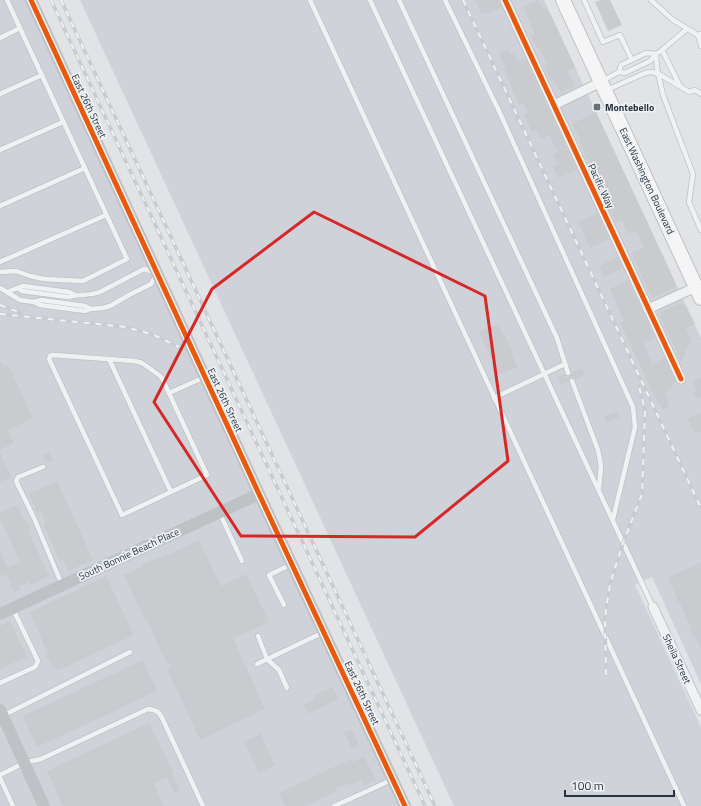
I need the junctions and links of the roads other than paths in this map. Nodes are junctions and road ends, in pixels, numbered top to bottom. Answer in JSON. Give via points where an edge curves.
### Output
{"nodes":[{"id":1,"x":7,"y":0,"type":"edge"},
{"id":2,"x":31,"y":0,"type":"edge"},
{"id":3,"x":310,"y":0,"type":"edge"},
{"id":4,"x":370,"y":0,"type":"edge"},
{"id":5,"x":399,"y":0,"type":"edge"},
{"id":6,"x":446,"y":0,"type":"edge"},
{"id":7,"x":505,"y":0,"type":"edge"},
{"id":8,"x":563,"y":0,"type":"edge"},
{"id":9,"x":584,"y":0,"type":"edge"},
{"id":10,"x":651,"y":0,"type":"edge"},
{"id":11,"x":20,"y":28,"type":"junction"},
{"id":12,"x":687,"y":29,"type":"junction"},
{"id":13,"x":700,"y":36,"type":"edge"},
{"id":14,"x":0,"y":38,"type":"edge"},
{"id":15,"x":701,"y":46,"type":"edge"},
{"id":16,"x":662,"y":50,"type":"junction"},
{"id":17,"x":656,"y":54,"type":"junction"},
{"id":18,"x":632,"y":60,"type":"junction"},
{"id":19,"x":619,"y":72,"type":"junction"},
{"id":20,"x":659,"y":74,"type":"junction"},
{"id":21,"x":42,"y":75,"type":"junction"},
{"id":22,"x":680,"y":86,"type":"junction"},
{"id":23,"x":603,"y":87,"type":"junction"},
{"id":24,"x":0,"y":94,"type":"edge"},
{"id":25,"x":701,"y":94,"type":"edge"},
{"id":26,"x":554,"y":105,"type":"junction"},
{"id":27,"x":63,"y":122,"type":"junction"},
{"id":28,"x":0,"y":150,"type":"edge"},
{"id":29,"x":85,"y":168,"type":"junction"},
{"id":30,"x":0,"y":206,"type":"edge"},
{"id":31,"x":106,"y":215,"type":"junction"},
{"id":32,"x":701,"y":230,"type":"edge"},
{"id":33,"x":0,"y":262,"type":"edge"},
{"id":34,"x":0,"y":272,"type":"edge"},
{"id":35,"x":157,"y":273,"type":"junction"},
{"id":36,"x":0,"y":288,"type":"edge"},
{"id":37,"x":699,"y":290,"type":"edge"},
{"id":38,"x":7,"y":292,"type":"junction"},
{"id":39,"x":648,"y":309,"type":"junction"},
{"id":40,"x":108,"y":359,"type":"junction"},
{"id":41,"x":565,"y":364,"type":"junction"},
{"id":42,"x":568,"y":373,"type":"dead end"},
{"id":43,"x":545,"y":374,"type":"junction"},
{"id":44,"x":205,"y":377,"type":"junction"},
{"id":45,"x":681,"y":379,"type":"dead end"},
{"id":46,"x":572,"y":381,"type":"dead end"},
{"id":47,"x":169,"y":393,"type":"junction"},
{"id":48,"x":494,"y":398,"type":"junction"},
{"id":49,"x":43,"y":467,"type":"dead end"},
{"id":50,"x":599,"y":490,"type":"junction"},
{"id":51,"x":171,"y":492,"type":"junction"},
{"id":52,"x":259,"y":494,"type":"junction"},
{"id":53,"x":219,"y":512,"type":"junction"},
{"id":54,"x":612,"y":519,"type":"junction"},
{"id":55,"x":242,"y":560,"type":"dead end"},
{"id":56,"x":292,"y":564,"type":"junction"},
{"id":57,"x":62,"y":585,"type":"junction"},
{"id":58,"x":284,"y":605,"type":"dead end"},
{"id":59,"x":653,"y":607,"type":"joint"},
{"id":60,"x":13,"y":608,"type":"junction"},
{"id":61,"x":0,"y":614,"type":"edge"},
{"id":62,"x":324,"y":632,"type":"junction"},
{"id":63,"x":258,"y":636,"type":"dead end"},
{"id":64,"x":130,"y":652,"type":"dead end"},
{"id":65,"x":267,"y":659,"type":"junction"},
{"id":66,"x":257,"y":664,"type":"dead end"},
{"id":67,"x":0,"y":683,"type":"edge"},
{"id":68,"x":287,"y":688,"type":"dead end"},
{"id":69,"x":701,"y":710,"type":"edge"},
{"id":70,"x":1,"y":713,"type":"edge"},
{"id":71,"x":24,"y":763,"type":"junction"},
{"id":72,"x":0,"y":775,"type":"edge"},
{"id":73,"x":0,"y":778,"type":"edge"},
{"id":74,"x":393,"y":779,"type":"junction"},
{"id":75,"x":13,"y":806,"type":"edge"},
{"id":76,"x":44,"y":806,"type":"edge"},
{"id":77,"x":204,"y":806,"type":"edge"},
{"id":78,"x":334,"y":806,"type":"edge"},
{"id":79,"x":405,"y":806,"type":"edge"},
{"id":80,"x":684,"y":806,"type":"edge"}],
"edges":[{"from":1,"to":11,"type":"lane"},
{"from":2,"to":35,"type":"street","name":"East 26th Street"},
{"from":3,"to":48,"type":"lane"},
{"from":4,"to":43,"type":"lane"},
{"from":5,"to":41,"type":"lane","via":[[557,338]]},
{"from":6,"to":54,"type":"lane","via":[[633,407],[635,427]]},
{"from":7,"to":26,"type":"street","name":"Pacific Way"},
{"from":8,"to":23,"type":"main road","name":"East Washington Boulevard"},
{"from":9,"to":18,"type":"lane","via":[[603,42],[620,34]]},
{"from":10,"to":12,"type":"lane"},
{"from":11,"to":14,"type":"lane"},
{"from":11,"to":21,"type":"lane"},
{"from":12,"to":13,"type":"lane"},
{"from":12,"to":16,"type":"lane"},
{"from":13,"to":15,"type":"lane"},
{"from":16,"to":17,"type":"lane"},
{"from":16,"to":22,"type":"lane"},
{"from":17,"to":18,"type":"lane","via":[[646,53]]},
{"from":17,"to":19,"type":"lane","via":[[650,61],[625,73]]},
{"from":17,"to":20,"type":"lane"},
{"from":18,"to":19,"type":"lane","via":[[621,65]]},
{"from":19,"to":23,"type":"lane"},
{"from":20,"to":22,"type":"lane"},
{"from":20,"to":23,"type":"lane","via":[[645,73]]},
{"from":20,"to":32,"type":"lane","via":[[663,95],[693,174],[689,202]]},
{"from":21,"to":24,"type":"lane"},
{"from":21,"to":27,"type":"lane"},
{"from":22,"to":25,"type":"lane","via":[[689,92],[695,90]]},
{"from":23,"to":26,"type":"street"},
{"from":23,"to":37,"type":"main road","name":"East Washington Boulevard"},
{"from":26,"to":39,"type":"street","name":"Pacific Way"},
{"from":27,"to":28,"type":"lane"},
{"from":27,"to":29,"type":"lane"},
{"from":29,"to":30,"type":"lane"},
{"from":29,"to":31,"type":"lane"},
{"from":31,"to":33,"type":"lane"},
{"from":31,"to":34,"type":"lane","via":[[127,260],[83,281],[44,279],[16,271]]},
{"from":35,"to":38,"type":"lane","via":[[144,269],[88,295],[23,286]]},
{"from":35,"to":38,"type":"lane","via":[[151,284],[103,308],[90,309],[85,306],[41,300],[20,300]]},
{"from":35,"to":44,"type":"street","name":"East 26th Street"},
{"from":36,"to":38,"type":"lane"},
{"from":37,"to":39,"type":"street"},
{"from":39,"to":45,"type":"street","name":"Pacific Way"},
{"from":40,"to":47,"type":"lane","via":[[142,363],[161,376]]},
{"from":40,"to":51,"type":"lane"},
{"from":40,"to":51,"type":"lane","via":[[53,355],[49,359],[122,514]]},
{"from":41,"to":42,"type":"lane"},
{"from":41,"to":43,"type":"lane"},
{"from":43,"to":48,"type":"lane"},
{"from":43,"to":50,"type":"lane"},
{"from":44,"to":47,"type":"lane"},
{"from":44,"to":52,"type":"street","name":"East 26th Street"},
{"from":46,"to":50,"type":"lane","via":[[598,450],[601,466]]},
{"from":47,"to":51,"type":"lane","via":[[207,475]]},
{"from":48,"to":80,"type":"lane"},
{"from":49,"to":57,"type":"lane","via":[[16,481]]},
{"from":50,"to":54,"type":"lane"},
{"from":52,"to":53,"type":"street","name":"South Bonnie Beach Place"},
{"from":52,"to":56,"type":"street","name":"East 26th Street"},
{"from":53,"to":55,"type":"lane"},
{"from":53,"to":57,"type":"street","name":"South Bonnie Beach Place"},
{"from":54,"to":59,"type":"lane"},
{"from":56,"to":58,"type":"lane","via":[[269,575]]},
{"from":56,"to":62,"type":"street","name":"East 26th Street"},
{"from":57,"to":60,"type":"street","name":"South Bonnie Beach Place"},
{"from":59,"to":69,"type":"street","name":"Sheila Street"},
{"from":60,"to":61,"type":"street","name":"South Bonnie Beach Place"},
{"from":60,"to":67,"type":"lane","via":[[38,661],[35,667]]},
{"from":62,"to":65,"type":"lane"},
{"from":62,"to":74,"type":"street","name":"East 26th Street"},
{"from":63,"to":65,"type":"lane"},
{"from":64,"to":70,"type":"lane"},
{"from":65,"to":66,"type":"lane"},
{"from":65,"to":68,"type":"lane","via":[[279,670]]},
{"from":70,"to":71,"type":"street"},
{"from":71,"to":72,"type":"lane"},
{"from":71,"to":76,"type":"street"},
{"from":71,"to":77,"type":"lane","via":[[41,759],[148,709],[155,710],[160,714]]},
{"from":73,"to":75,"type":"lane"},
{"from":74,"to":78,"type":"lane"},
{"from":74,"to":79,"type":"street","name":"East 26th Street"}]}
